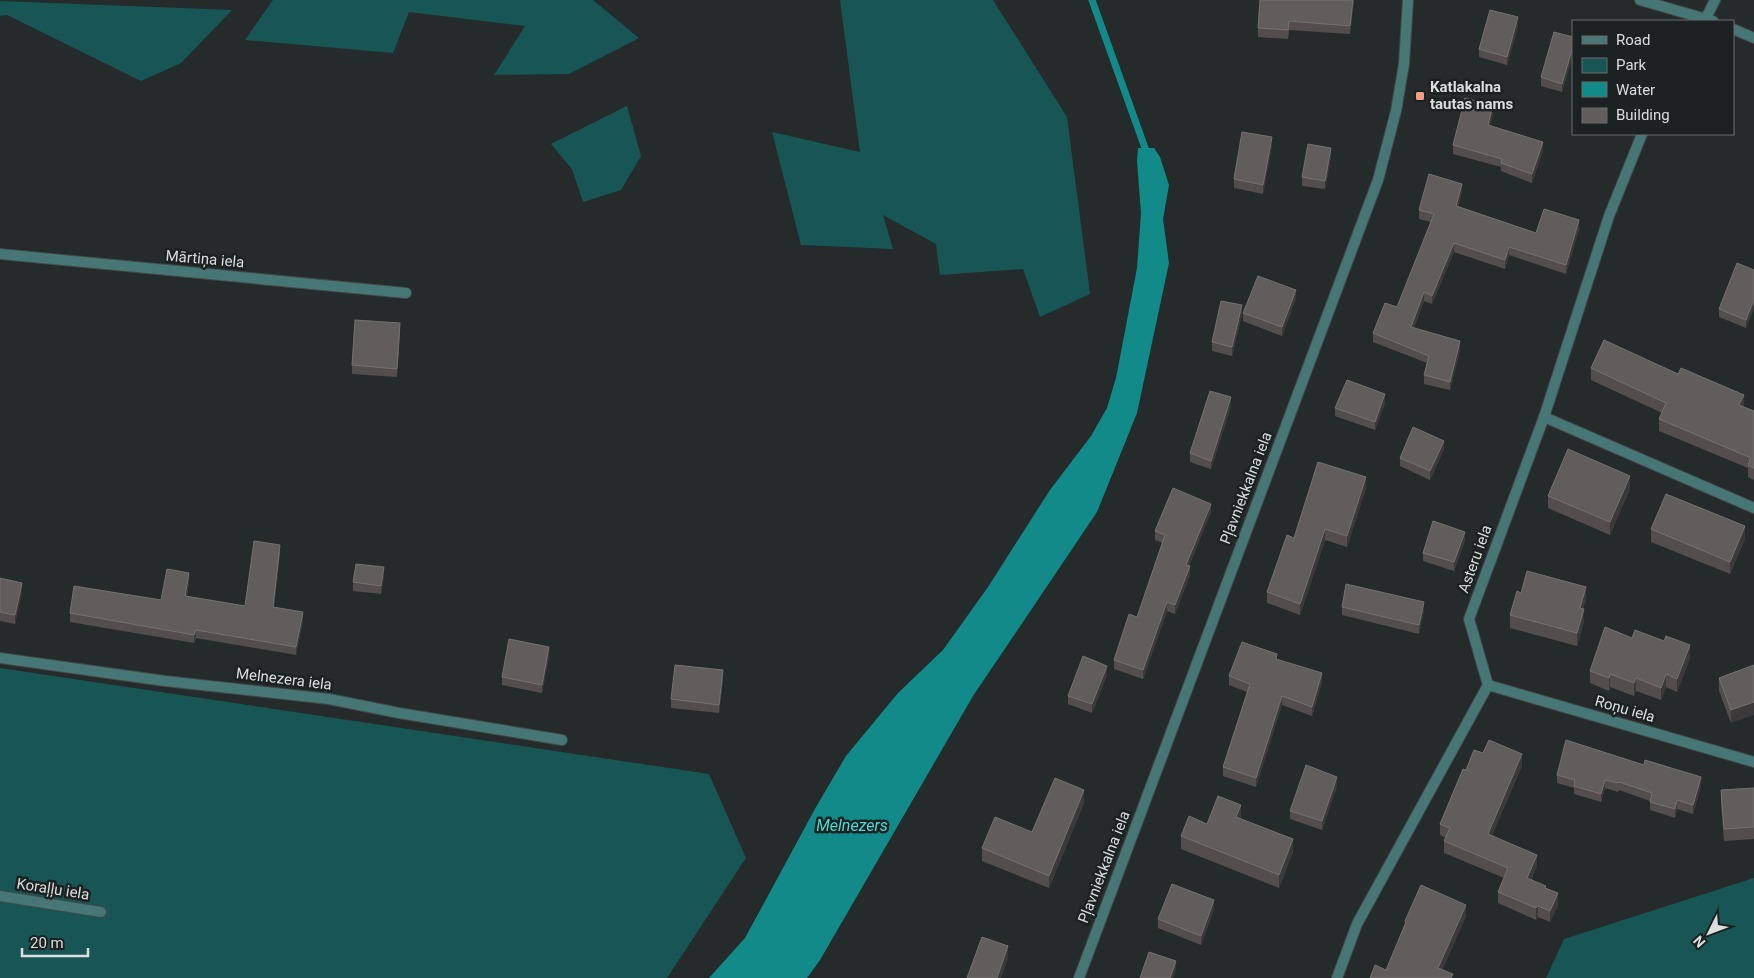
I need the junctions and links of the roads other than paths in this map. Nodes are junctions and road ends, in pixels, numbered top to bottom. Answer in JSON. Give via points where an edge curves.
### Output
{"nodes":[{"id":1,"x":1408,"y":0,"type":"edge"},
{"id":2,"x":1640,"y":0,"type":"edge"},
{"id":3,"x":1715,"y":0,"type":"edge"},
{"id":4,"x":1690,"y":18,"type":"edge"},
{"id":5,"x":1710,"y":20,"type":"edge"},
{"id":6,"x":1734,"y":29,"type":"edge"},
{"id":7,"x":1754,"y":38,"type":"edge"},
{"id":8,"x":1642,"y":135,"type":"edge"},
{"id":9,"x":0,"y":254,"type":"edge"},
{"id":10,"x":406,"y":293,"type":"dead end"},
{"id":11,"x":1544,"y":417,"type":"junction"},
{"id":12,"x":1754,"y":508,"type":"edge"},
{"id":13,"x":0,"y":658,"type":"edge"},
{"id":14,"x":1488,"y":685,"type":"junction"},
{"id":15,"x":562,"y":740,"type":"dead end"},
{"id":16,"x":1754,"y":762,"type":"edge"},
{"id":17,"x":0,"y":896,"type":"edge"},
{"id":18,"x":101,"y":912,"type":"dead end"},
{"id":19,"x":1078,"y":978,"type":"edge"},
{"id":20,"x":1337,"y":978,"type":"edge"}],
"edges":[{"from":1,"to":19,"type":"street","name":"Pļavniekkalna iela","via":[[1404,64],[1378,180]]},
{"from":2,"to":4,"type":"street"},
{"from":3,"to":5,"type":"street"},
{"from":4,"to":5,"type":"street"},
{"from":6,"to":7,"type":"street"},
{"from":8,"to":11,"type":"street","name":"Asteru iela","via":[[1609,216]]},
{"from":9,"to":10,"type":"street","name":"Mārtiņa iela"},
{"from":11,"to":12,"type":"street"},
{"from":11,"to":14,"type":"street","name":"Asteru iela","via":[[1469,619]]},
{"from":13,"to":15,"type":"street","name":"Melnezera iela","via":[[329,699]]},
{"from":14,"to":16,"type":"street","name":"Roņu iela"},
{"from":14,"to":20,"type":"street","via":[[1357,924]]},
{"from":17,"to":18,"type":"street","name":"Koraļļu iela"}]}
